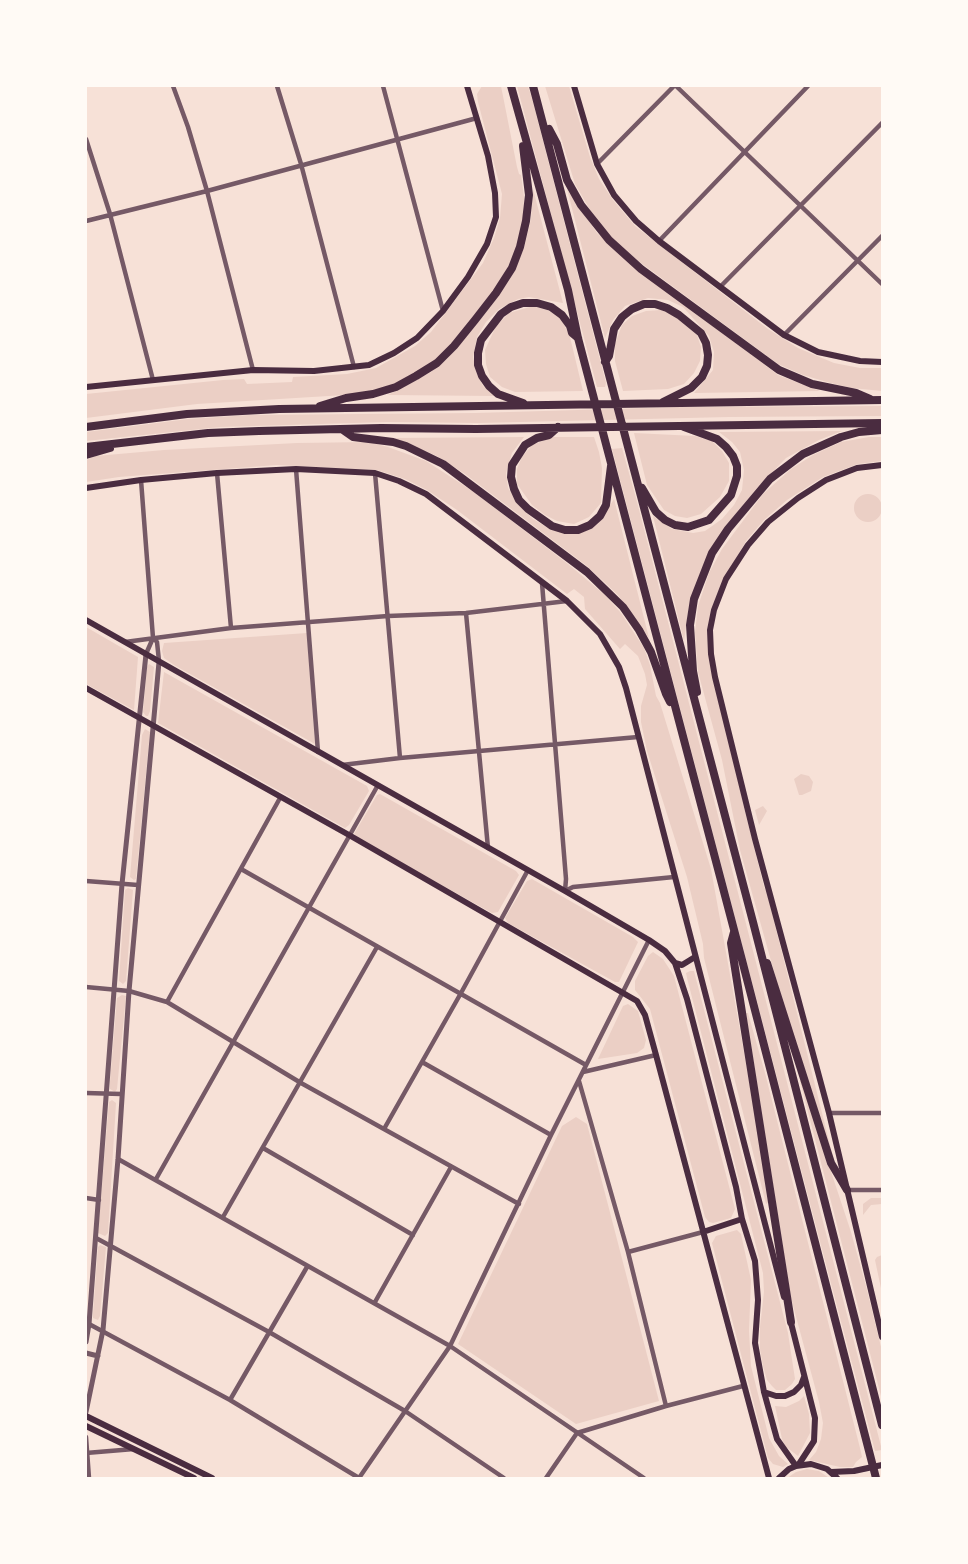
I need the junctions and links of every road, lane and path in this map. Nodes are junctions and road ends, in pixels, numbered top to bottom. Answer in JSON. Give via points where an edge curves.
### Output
{"nodes":[{"id":1,"x":173,"y":86,"type":"edge"},
{"id":2,"x":277,"y":86,"type":"edge"},
{"id":3,"x":383,"y":86,"type":"edge"},
{"id":4,"x":467,"y":86,"type":"edge"},
{"id":5,"x":512,"y":86,"type":"edge"},
{"id":6,"x":533,"y":86,"type":"edge"},
{"id":7,"x":574,"y":86,"type":"edge"},
{"id":8,"x":675,"y":86,"type":"edge"},
{"id":9,"x":808,"y":86,"type":"edge"},
{"id":10,"x":477,"y":118,"type":"junction"},
{"id":11,"x":542,"y":118,"type":"junction"},
{"id":12,"x":882,"y":123,"type":"edge"},
{"id":13,"x":524,"y":133,"type":"junction"},
{"id":14,"x":398,"y":138,"type":"junction"},
{"id":15,"x":86,"y":139,"type":"edge"},
{"id":16,"x":744,"y":151,"type":"junction"},
{"id":17,"x":301,"y":164,"type":"junction"},
{"id":18,"x":597,"y":164,"type":"junction"},
{"id":19,"x":207,"y":190,"type":"junction"},
{"id":20,"x":801,"y":205,"type":"junction"},
{"id":21,"x":110,"y":214,"type":"junction"},
{"id":22,"x":86,"y":221,"type":"edge"},
{"id":23,"x":882,"y":236,"type":"edge"},
{"id":24,"x":659,"y":242,"type":"junction"},
{"id":25,"x":858,"y":260,"type":"junction"},
{"id":26,"x":882,"y":284,"type":"edge"},
{"id":27,"x":720,"y":287,"type":"junction"},
{"id":28,"x":442,"y":311,"type":"junction"},
{"id":29,"x":784,"y":334,"type":"junction"},
{"id":30,"x":578,"y":338,"type":"junction"},
{"id":31,"x":605,"y":362,"type":"junction"},
{"id":32,"x":882,"y":362,"type":"edge"},
{"id":33,"x":354,"y":367,"type":"junction"},
{"id":34,"x":253,"y":370,"type":"junction"},
{"id":35,"x":153,"y":380,"type":"junction"},
{"id":36,"x":86,"y":387,"type":"edge"},
{"id":37,"x":878,"y":400,"type":"edge"},
{"id":38,"x":660,"y":404,"type":"junction"},
{"id":39,"x":530,"y":405,"type":"junction"},
{"id":40,"x":310,"y":409,"type":"junction"},
{"id":41,"x":882,"y":423,"type":"edge"},
{"id":42,"x":680,"y":425,"type":"junction"},
{"id":43,"x":86,"y":427,"type":"edge"},
{"id":44,"x":559,"y":427,"type":"junction"},
{"id":45,"x":341,"y":429,"type":"junction"},
{"id":46,"x":882,"y":430,"type":"edge"},
{"id":47,"x":126,"y":443,"type":"junction"},
{"id":48,"x":86,"y":447,"type":"edge"},
{"id":49,"x":86,"y":454,"type":"edge"},
{"id":50,"x":611,"y":465,"type":"junction"},
{"id":51,"x":882,"y":465,"type":"edge"},
{"id":52,"x":296,"y":469,"type":"junction"},
{"id":53,"x":217,"y":473,"type":"junction"},
{"id":54,"x":375,"y":473,"type":"junction"},
{"id":55,"x":141,"y":480,"type":"junction"},
{"id":56,"x":637,"y":480,"type":"junction"},
{"id":57,"x":86,"y":488,"type":"edge"},
{"id":58,"x":542,"y":583,"type":"junction"},
{"id":59,"x":567,"y":601,"type":"junction"},
{"id":60,"x":544,"y":604,"type":"junction"},
{"id":61,"x":466,"y":614,"type":"junction"},
{"id":62,"x":388,"y":616,"type":"junction"},
{"id":63,"x":86,"y":620,"type":"edge"},
{"id":64,"x":308,"y":623,"type":"junction"},
{"id":65,"x":231,"y":628,"type":"junction"},
{"id":66,"x":153,"y":638,"type":"junction"},
{"id":67,"x":124,"y":642,"type":"junction"},
{"id":68,"x":146,"y":654,"type":"junction"},
{"id":69,"x":159,"y":662,"type":"junction"},
{"id":70,"x":86,"y":688,"type":"edge"},
{"id":71,"x":696,"y":709,"type":"junction"},
{"id":72,"x":675,"y":710,"type":"junction"},
{"id":73,"x":140,"y":718,"type":"junction"},
{"id":74,"x":153,"y":725,"type":"junction"},
{"id":75,"x":638,"y":737,"type":"junction"},
{"id":76,"x":556,"y":744,"type":"junction"},
{"id":77,"x":318,"y":752,"type":"junction"},
{"id":78,"x":479,"y":752,"type":"junction"},
{"id":79,"x":400,"y":758,"type":"junction"},
{"id":80,"x":342,"y":765,"type":"junction"},
{"id":81,"x":378,"y":785,"type":"junction"},
{"id":82,"x":280,"y":798,"type":"junction"},
{"id":83,"x":349,"y":835,"type":"junction"},
{"id":84,"x":488,"y":848,"type":"junction"},
{"id":85,"x":241,"y":869,"type":"junction"},
{"id":86,"x":528,"y":870,"type":"junction"},
{"id":87,"x":674,"y":877,"type":"junction"},
{"id":88,"x":86,"y":881,"type":"edge"},
{"id":89,"x":122,"y":884,"type":"junction"},
{"id":90,"x":138,"y":885,"type":"junction"},
{"id":91,"x":565,"y":891,"type":"junction"},
{"id":92,"x":309,"y":907,"type":"junction"},
{"id":93,"x":499,"y":922,"type":"junction"},
{"id":94,"x":734,"y":931,"type":"junction"},
{"id":95,"x":650,"y":940,"type":"junction"},
{"id":96,"x":377,"y":947,"type":"junction"},
{"id":97,"x":761,"y":954,"type":"junction"},
{"id":98,"x":695,"y":957,"type":"junction"},
{"id":99,"x":675,"y":963,"type":"junction"},
{"id":100,"x":86,"y":987,"type":"edge"},
{"id":101,"x":113,"y":990,"type":"junction"},
{"id":102,"x":129,"y":991,"type":"junction"},
{"id":103,"x":623,"y":992,"type":"junction"},
{"id":104,"x":461,"y":993,"type":"junction"},
{"id":105,"x":167,"y":1002,"type":"junction"},
{"id":106,"x":232,"y":1042,"type":"junction"},
{"id":107,"x":656,"y":1055,"type":"junction"},
{"id":108,"x":422,"y":1062,"type":"junction"},
{"id":109,"x":586,"y":1065,"type":"junction"},
{"id":110,"x":583,"y":1072,"type":"junction"},
{"id":111,"x":579,"y":1080,"type":"junction"},
{"id":112,"x":301,"y":1083,"type":"junction"},
{"id":113,"x":86,"y":1093,"type":"edge"},
{"id":114,"x":106,"y":1094,"type":"junction"},
{"id":115,"x":121,"y":1094,"type":"junction"},
{"id":116,"x":829,"y":1113,"type":"junction"},
{"id":117,"x":882,"y":1113,"type":"edge"},
{"id":118,"x":384,"y":1129,"type":"junction"},
{"id":119,"x":551,"y":1135,"type":"junction"},
{"id":120,"x":263,"y":1148,"type":"junction"},
{"id":121,"x":118,"y":1159,"type":"junction"},
{"id":122,"x":451,"y":1167,"type":"junction"},
{"id":123,"x":156,"y":1179,"type":"junction"},
{"id":124,"x":847,"y":1190,"type":"junction"},
{"id":125,"x":882,"y":1190,"type":"edge"},
{"id":126,"x":86,"y":1198,"type":"edge"},
{"id":127,"x":99,"y":1200,"type":"junction"},
{"id":128,"x":519,"y":1204,"type":"junction"},
{"id":129,"x":223,"y":1217,"type":"junction"},
{"id":130,"x":742,"y":1219,"type":"junction"},
{"id":131,"x":703,"y":1232,"type":"junction"},
{"id":132,"x":413,"y":1235,"type":"junction"},
{"id":133,"x":96,"y":1238,"type":"junction"},
{"id":134,"x":110,"y":1245,"type":"junction"},
{"id":135,"x":628,"y":1252,"type":"junction"},
{"id":136,"x":307,"y":1267,"type":"junction"},
{"id":137,"x":88,"y":1301,"type":"edge"},
{"id":138,"x":375,"y":1302,"type":"junction"},
{"id":139,"x":791,"y":1322,"type":"junction"},
{"id":140,"x":89,"y":1324,"type":"junction"},
{"id":141,"x":103,"y":1330,"type":"junction"},
{"id":142,"x":268,"y":1332,"type":"junction"},
{"id":143,"x":882,"y":1337,"type":"edge"},
{"id":144,"x":86,"y":1342,"type":"edge"},
{"id":145,"x":450,"y":1346,"type":"junction"},
{"id":146,"x":86,"y":1353,"type":"edge"},
{"id":147,"x":98,"y":1356,"type":"junction"},
{"id":148,"x":805,"y":1376,"type":"junction"},
{"id":149,"x":743,"y":1386,"type":"junction"},
{"id":150,"x":764,"y":1392,"type":"junction"},
{"id":151,"x":230,"y":1400,"type":"junction"},
{"id":152,"x":666,"y":1406,"type":"junction"},
{"id":153,"x":405,"y":1411,"type":"junction"},
{"id":154,"x":86,"y":1414,"type":"edge"},
{"id":155,"x":882,"y":1425,"type":"edge"},
{"id":156,"x":86,"y":1426,"type":"edge"},
{"id":157,"x":577,"y":1433,"type":"junction"},
{"id":158,"x":86,"y":1437,"type":"edge"},
{"id":159,"x":138,"y":1441,"type":"junction"},
{"id":160,"x":134,"y":1449,"type":"junction"},
{"id":161,"x":86,"y":1453,"type":"edge"},
{"id":162,"x":798,"y":1465,"type":"junction"},
{"id":163,"x":882,"y":1465,"type":"edge"},
{"id":164,"x":831,"y":1472,"type":"junction"},
{"id":165,"x":204,"y":1476,"type":"edge"},
{"id":166,"x":780,"y":1477,"type":"edge"},
{"id":167,"x":359,"y":1478,"type":"edge"},
{"id":168,"x":89,"y":1479,"type":"edge"},
{"id":169,"x":194,"y":1479,"type":"edge"},
{"id":170,"x":212,"y":1479,"type":"edge"},
{"id":171,"x":504,"y":1479,"type":"edge"},
{"id":172,"x":546,"y":1479,"type":"edge"},
{"id":173,"x":644,"y":1479,"type":"edge"},
{"id":174,"x":769,"y":1479,"type":"edge"},
{"id":175,"x":837,"y":1479,"type":"edge"},
{"id":176,"x":876,"y":1479,"type":"edge"}],
"edges":[{"from":1,"to":19,"type":"street"},
{"from":2,"to":17,"type":"street"},
{"from":3,"to":14,"type":"street"},
{"from":4,"to":10,"type":"main road"},
{"from":5,"to":13,"type":"highway"},
{"from":6,"to":11,"type":"highway"},
{"from":7,"to":18,"type":"main road"},
{"from":8,"to":16,"type":"street"},
{"from":8,"to":18,"type":"street"},
{"from":9,"to":16,"type":"street"},
{"from":10,"to":14,"type":"street"},
{"from":10,"to":28,"type":"main road","via":[[495,193],[496,217],[487,244]]},
{"from":11,"to":31,"type":"highway"},
{"from":11,"to":37,"type":"highway","via":[[557,144],[567,180],[580,205],[609,240],[641,269],[779,370],[813,384]]},
{"from":12,"to":20,"type":"street"},
{"from":13,"to":30,"type":"highway"},
{"from":13,"to":40,"type":"highway","via":[[529,195],[526,221],[512,268],[496,293],[437,363],[385,391]]},
{"from":14,"to":17,"type":"street"},
{"from":14,"to":28,"type":"street"},
{"from":15,"to":21,"type":"street"},
{"from":16,"to":20,"type":"street"},
{"from":16,"to":24,"type":"street"},
{"from":17,"to":19,"type":"street"},
{"from":17,"to":33,"type":"street"},
{"from":18,"to":24,"type":"main road","via":[[614,195]]},
{"from":19,"to":21,"type":"street"},
{"from":19,"to":34,"type":"street"},
{"from":20,"to":25,"type":"street"},
{"from":20,"to":27,"type":"street"},
{"from":21,"to":22,"type":"street"},
{"from":21,"to":35,"type":"street"},
{"from":23,"to":25,"type":"street"},
{"from":24,"to":27,"type":"main road"},
{"from":25,"to":26,"type":"street"},
{"from":25,"to":29,"type":"street"},
{"from":27,"to":29,"type":"main road"},
{"from":28,"to":33,"type":"main road","via":[[417,338],[394,354]]},
{"from":29,"to":32,"type":"main road","via":[[818,352]]},
{"from":30,"to":39,"type":"highway","via":[[562,315],[537,303],[511,307],[485,334],[478,353],[482,376],[498,394]]},
{"from":30,"to":50,"type":"highway"},
{"from":31,"to":38,"type":"highway","via":[[614,329],[632,309],[655,304],[679,315],[701,333],[706,343],[707,366],[691,388]]},
{"from":31,"to":56,"type":"highway"},
{"from":33,"to":34,"type":"main road"},
{"from":34,"to":35,"type":"main road"},
{"from":35,"to":36,"type":"main road"},
{"from":37,"to":38,"type":"highway"},
{"from":38,"to":39,"type":"highway"},
{"from":39,"to":40,"type":"highway"},
{"from":40,"to":43,"type":"highway","via":[[187,414]]},
{"from":41,"to":42,"type":"highway"},
{"from":42,"to":44,"type":"highway"},
{"from":42,"to":56,"type":"highway","via":[[726,447],[737,466],[731,495],[709,520],[688,527],[675,525],[656,512]]},
{"from":44,"to":45,"type":"highway"},
{"from":44,"to":50,"type":"highway","via":[[525,445],[512,465],[514,489],[528,509],[565,530],[590,525],[606,505]]},
{"from":45,"to":47,"type":"highway","via":[[208,433]]},
{"from":45,"to":72,"type":"highway","via":[[353,437],[406,446],[442,464],[587,572],[623,607],[639,630]]},
{"from":46,"to":71,"type":"highway","via":[[841,436],[784,466],[712,553],[694,599],[690,625]]},
{"from":47,"to":48,"type":"highway"},
{"from":47,"to":49,"type":"highway"},
{"from":50,"to":72,"type":"highway"},
{"from":51,"to":116,"type":"main road","via":[[857,468],[826,480],[761,530],[726,579],[711,630],[713,665],[761,862]]},
{"from":52,"to":53,"type":"main road"},
{"from":52,"to":54,"type":"main road"},
{"from":52,"to":64,"type":"street"},
{"from":53,"to":55,"type":"main road"},
{"from":53,"to":65,"type":"street"},
{"from":54,"to":58,"type":"main road","via":[[426,494]]},
{"from":54,"to":62,"type":"street"},
{"from":55,"to":57,"type":"main road"},
{"from":55,"to":66,"type":"street"},
{"from":56,"to":71,"type":"highway"},
{"from":58,"to":59,"type":"main road"},
{"from":58,"to":60,"type":"street"},
{"from":59,"to":60,"type":"street"},
{"from":59,"to":75,"type":"main road","via":[[600,634],[619,667]]},
{"from":60,"to":61,"type":"street"},
{"from":60,"to":76,"type":"street"},
{"from":61,"to":62,"type":"street"},
{"from":61,"to":78,"type":"street"},
{"from":62,"to":64,"type":"street"},
{"from":62,"to":79,"type":"street"},
{"from":63,"to":67,"type":"main road"},
{"from":64,"to":65,"type":"street"},
{"from":64,"to":77,"type":"street"},
{"from":65,"to":66,"type":"street"},
{"from":66,"to":67,"type":"street"},
{"from":66,"to":68,"type":"street"},
{"from":66,"to":69,"type":"street"},
{"from":67,"to":68,"type":"main road"},
{"from":68,"to":69,"type":"main road"},
{"from":68,"to":73,"type":"street"},
{"from":69,"to":74,"type":"street"},
{"from":69,"to":77,"type":"main road"},
{"from":70,"to":73,"type":"main road"},
{"from":71,"to":97,"type":"highway"},
{"from":72,"to":94,"type":"highway"},
{"from":73,"to":74,"type":"main road"},
{"from":73,"to":89,"type":"street"},
{"from":74,"to":82,"type":"main road"},
{"from":74,"to":90,"type":"street"},
{"from":75,"to":76,"type":"street"},
{"from":75,"to":87,"type":"main road"},
{"from":76,"to":78,"type":"street"},
{"from":76,"to":91,"type":"street"},
{"from":77,"to":80,"type":"main road"},
{"from":78,"to":79,"type":"street"},
{"from":78,"to":84,"type":"street"},
{"from":79,"to":80,"type":"street"},
{"from":80,"to":81,"type":"main road"},
{"from":81,"to":83,"type":"street"},
{"from":81,"to":84,"type":"main road"},
{"from":82,"to":83,"type":"main road"},
{"from":82,"to":85,"type":"street"},
{"from":83,"to":92,"type":"street"},
{"from":83,"to":93,"type":"main road"},
{"from":84,"to":86,"type":"main road"},
{"from":85,"to":92,"type":"street"},
{"from":85,"to":105,"type":"street"},
{"from":86,"to":91,"type":"main road"},
{"from":86,"to":93,"type":"street"},
{"from":87,"to":91,"type":"street"},
{"from":87,"to":98,"type":"main road"},
{"from":88,"to":89,"type":"street"},
{"from":89,"to":90,"type":"street"},
{"from":89,"to":101,"type":"street"},
{"from":90,"to":102,"type":"street"},
{"from":91,"to":95,"type":"main road"},
{"from":92,"to":96,"type":"street"},
{"from":92,"to":106,"type":"street"},
{"from":93,"to":103,"type":"main road"},
{"from":93,"to":104,"type":"street"},
{"from":94,"to":139,"type":"highway","via":[[731,943]]},
{"from":94,"to":176,"type":"highway"},
{"from":95,"to":99,"type":"main road"},
{"from":95,"to":103,"type":"street"},
{"from":96,"to":104,"type":"street"},
{"from":96,"to":112,"type":"street"},
{"from":97,"to":124,"type":"highway","via":[[769,965],[831,1163]]},
{"from":97,"to":155,"type":"highway"},
{"from":98,"to":99,"type":"main road","via":[[682,965]]},
{"from":98,"to":139,"type":"main road"},
{"from":99,"to":130,"type":"main road"},
{"from":100,"to":101,"type":"street"},
{"from":101,"to":102,"type":"street"},
{"from":101,"to":114,"type":"street"},
{"from":102,"to":105,"type":"street"},
{"from":102,"to":115,"type":"street"},
{"from":103,"to":107,"type":"main road","via":[[637,1001],[645,1015]]},
{"from":103,"to":109,"type":"street"},
{"from":104,"to":108,"type":"street"},
{"from":104,"to":109,"type":"street"},
{"from":105,"to":106,"type":"street"},
{"from":106,"to":112,"type":"street"},
{"from":106,"to":123,"type":"street"},
{"from":107,"to":110,"type":"street"},
{"from":107,"to":131,"type":"main road"},
{"from":108,"to":118,"type":"street"},
{"from":108,"to":119,"type":"street"},
{"from":109,"to":110,"type":"street"},
{"from":110,"to":111,"type":"street"},
{"from":111,"to":119,"type":"street"},
{"from":111,"to":135,"type":"street"},
{"from":112,"to":118,"type":"street"},
{"from":112,"to":120,"type":"street"},
{"from":113,"to":114,"type":"street"},
{"from":114,"to":115,"type":"street"},
{"from":114,"to":127,"type":"street"},
{"from":115,"to":121,"type":"street"},
{"from":116,"to":117,"type":"street"},
{"from":116,"to":124,"type":"main road"},
{"from":118,"to":122,"type":"street"},
{"from":119,"to":128,"type":"street"},
{"from":120,"to":129,"type":"street"},
{"from":120,"to":132,"type":"street"},
{"from":121,"to":123,"type":"street"},
{"from":121,"to":134,"type":"street"},
{"from":122,"to":128,"type":"street"},
{"from":122,"to":132,"type":"street"},
{"from":123,"to":129,"type":"street"},
{"from":124,"to":125,"type":"street"},
{"from":124,"to":143,"type":"main road"},
{"from":126,"to":127,"type":"street"},
{"from":127,"to":133,"type":"street"},
{"from":128,"to":145,"type":"street"},
{"from":129,"to":136,"type":"street"},
{"from":130,"to":131,"type":"main road"},
{"from":130,"to":150,"type":"main road","via":[[755,1261],[755,1343]]},
{"from":131,"to":135,"type":"street"},
{"from":131,"to":149,"type":"main road"},
{"from":132,"to":138,"type":"street"},
{"from":133,"to":134,"type":"street"},
{"from":133,"to":137,"type":"street"},
{"from":134,"to":141,"type":"street"},
{"from":134,"to":142,"type":"street"},
{"from":135,"to":152,"type":"street"},
{"from":136,"to":138,"type":"street"},
{"from":136,"to":142,"type":"street"},
{"from":137,"to":140,"type":"street"},
{"from":138,"to":145,"type":"street"},
{"from":139,"to":148,"type":"main road"},
{"from":140,"to":141,"type":"street"},
{"from":140,"to":144,"type":"street"},
{"from":141,"to":147,"type":"street"},
{"from":141,"to":151,"type":"street"},
{"from":142,"to":151,"type":"street"},
{"from":142,"to":153,"type":"street"},
{"from":145,"to":153,"type":"street"},
{"from":145,"to":157,"type":"street"},
{"from":146,"to":147,"type":"street"},
{"from":147,"to":154,"type":"street"},
{"from":148,"to":150,"type":"main road","via":[[801,1385],[785,1396]]},
{"from":148,"to":162,"type":"main road","via":[[815,1431],[810,1449]]},
{"from":149,"to":152,"type":"street"},
{"from":149,"to":174,"type":"main road"},
{"from":150,"to":162,"type":"main road","via":[[777,1439]]},
{"from":151,"to":167,"type":"street"},
{"from":152,"to":157,"type":"street"},
{"from":153,"to":167,"type":"street"},
{"from":153,"to":171,"type":"street"},
{"from":154,"to":159,"type":"main road"},
{"from":156,"to":160,"type":"main road"},
{"from":157,"to":172,"type":"street"},
{"from":157,"to":173,"type":"street"},
{"from":158,"to":161,"type":"street"},
{"from":159,"to":160,"type":"main road"},
{"from":159,"to":165,"type":"main road"},
{"from":160,"to":161,"type":"street"},
{"from":160,"to":169,"type":"main road"},
{"from":161,"to":168,"type":"street"},
{"from":162,"to":164,"type":"main road","via":[[816,1464]]},
{"from":162,"to":166,"type":"main road"},
{"from":163,"to":164,"type":"main road"},
{"from":164,"to":175,"type":"main road"},
{"from":165,"to":170,"type":"main road"}]}
